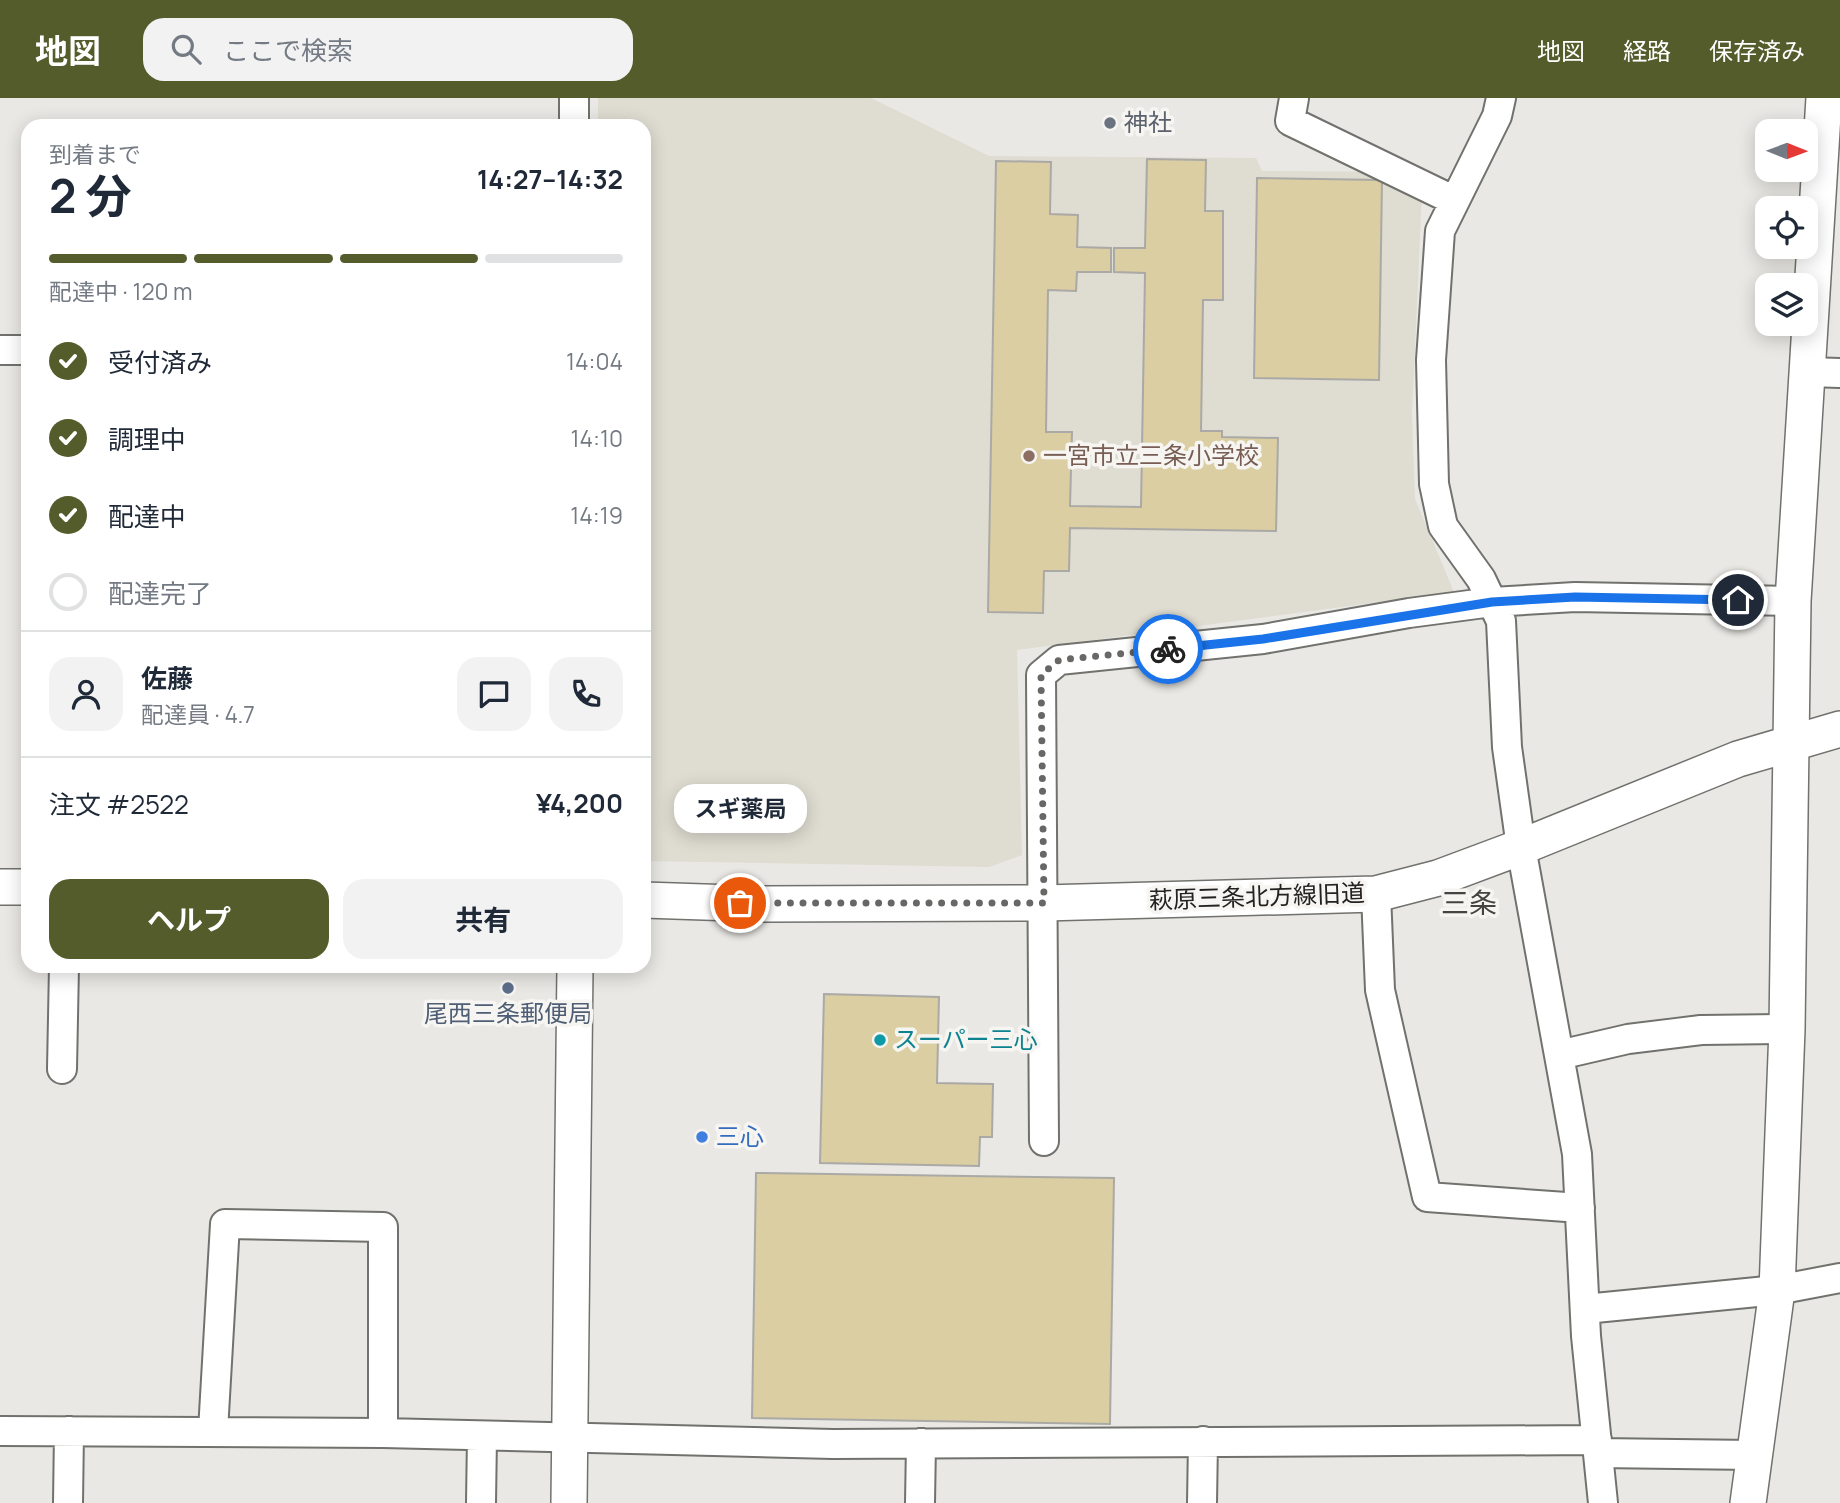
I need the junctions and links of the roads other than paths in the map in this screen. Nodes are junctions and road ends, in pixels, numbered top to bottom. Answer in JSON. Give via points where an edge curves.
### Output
{"nodes":[{"id":1,"x":574,"y":98,"type":"edge"},
{"id":2,"x":1294,"y":98,"type":"edge"},
{"id":3,"x":1501,"y":98,"type":"edge"},
{"id":4,"x":1824,"y":98,"type":"edge"},
{"id":5,"x":574,"y":119,"type":"edge"},
{"id":6,"x":1453,"y":200,"type":"junction"},
{"id":7,"x":0,"y":350,"type":"edge"},
{"id":8,"x":21,"y":350,"type":"edge"},
{"id":9,"x":1824,"y":372,"type":"edge"},
{"id":10,"x":1793,"y":601,"type":"junction"},
{"id":11,"x":1492,"y":602,"type":"junction"},
{"id":12,"x":1840,"y":729,"type":"edge"},
{"id":13,"x":1790,"y":743,"type":"junction"},
{"id":14,"x":1521,"y":847,"type":"junction"},
{"id":15,"x":0,"y":887,"type":"edge"},
{"id":16,"x":21,"y":887,"type":"edge"},
{"id":17,"x":1376,"y":894,"type":"junction"},
{"id":18,"x":651,"y":900,"type":"edge"},
{"id":19,"x":1044,"y":903,"type":"junction"},
{"id":20,"x":64,"y":973,"type":"edge"},
{"id":21,"x":575,"y":973,"type":"edge"},
{"id":22,"x":1787,"y":1029,"type":"junction"},
{"id":23,"x":1559,"y":1055,"type":"junction"},
{"id":24,"x":62,"y":1069,"type":"dead end"},
{"id":25,"x":1044,"y":1141,"type":"dead end"},
{"id":26,"x":1580,"y":1208,"type":"junction"},
{"id":27,"x":1840,"y":1278,"type":"edge"},
{"id":28,"x":1777,"y":1290,"type":"junction"},
{"id":29,"x":1585,"y":1309,"type":"junction"},
{"id":30,"x":0,"y":1430,"type":"edge"},
{"id":31,"x":69,"y":1431,"type":"junction"},
{"id":32,"x":213,"y":1431,"type":"junction"},
{"id":33,"x":383,"y":1433,"type":"junction"},
{"id":34,"x":482,"y":1436,"type":"junction"},
{"id":35,"x":572,"y":1439,"type":"junction"},
{"id":36,"x":1203,"y":1441,"type":"junction"},
{"id":37,"x":921,"y":1443,"type":"junction"},
{"id":38,"x":1597,"y":1446,"type":"junction"},
{"id":39,"x":1754,"y":1455,"type":"junction"},
{"id":40,"x":68,"y":1503,"type":"edge"},
{"id":41,"x":481,"y":1503,"type":"edge"},
{"id":42,"x":569,"y":1503,"type":"edge"},
{"id":43,"x":920,"y":1503,"type":"edge"},
{"id":44,"x":1202,"y":1503,"type":"edge"},
{"id":45,"x":1603,"y":1503,"type":"edge"},
{"id":46,"x":1748,"y":1503,"type":"edge"}],
"edges":[{"from":1,"to":5,"type":"street"},
{"from":2,"to":6,"type":"street","via":[[1290,121]]},
{"from":3,"to":6,"type":"street","via":[[1497,116]]},
{"from":4,"to":9,"type":"street"},
{"from":6,"to":11,"type":"street","via":[[1440,232],[1436,283],[1431,360],[1434,484],[1443,526]]},
{"from":7,"to":8,"type":"street"},
{"from":9,"to":10,"type":"street"},
{"from":10,"to":11,"type":"street","via":[[1575,597]]},
{"from":10,"to":13,"type":"street"},
{"from":11,"to":14,"type":"street","via":[[1501,621],[1507,747]]},
{"from":11,"to":19,"type":"street","via":[[1263,639],[1059,660],[1041,675]]},
{"from":12,"to":13,"type":"street","name":"萩原三条北方線旧道"},
{"from":13,"to":14,"type":"street","name":"萩原三条北方線旧道","via":[[1738,759]]},
{"from":13,"to":22,"type":"street"},
{"from":14,"to":17,"type":"street","name":"萩原三条北方線旧道","via":[[1438,878]]},
{"from":14,"to":23,"type":"street"},
{"from":15,"to":16,"type":"street"},
{"from":17,"to":19,"type":"street","name":"萩原三条北方線旧道"},
{"from":17,"to":26,"type":"street","via":[[1380,990],[1427,1197]]},
{"from":18,"to":19,"type":"street","name":"萩原三条北方線旧道"},
{"from":19,"to":25,"type":"street"},
{"from":20,"to":24,"type":"street"},
{"from":21,"to":35,"type":"street"},
{"from":22,"to":23,"type":"street","via":[[1701,1030],[1628,1039]]},
{"from":22,"to":28,"type":"street"},
{"from":23,"to":26,"type":"street","via":[[1577,1154]]},
{"from":26,"to":29,"type":"street"},
{"from":27,"to":28,"type":"street"},
{"from":28,"to":29,"type":"street"},
{"from":28,"to":39,"type":"street"},
{"from":29,"to":38,"type":"street"},
{"from":30,"to":31,"type":"street"},
{"from":31,"to":32,"type":"street"},
{"from":31,"to":40,"type":"street"},
{"from":32,"to":33,"type":"street"},
{"from":32,"to":33,"type":"street","via":[[225,1224],[383,1227]]},
{"from":33,"to":34,"type":"street"},
{"from":34,"to":35,"type":"street"},
{"from":34,"to":41,"type":"street"},
{"from":35,"to":37,"type":"street"},
{"from":35,"to":42,"type":"street"},
{"from":36,"to":37,"type":"street"},
{"from":36,"to":38,"type":"street"},
{"from":36,"to":44,"type":"street"},
{"from":37,"to":43,"type":"street"},
{"from":38,"to":39,"type":"street"},
{"from":38,"to":45,"type":"street"},
{"from":39,"to":46,"type":"street"}]}
